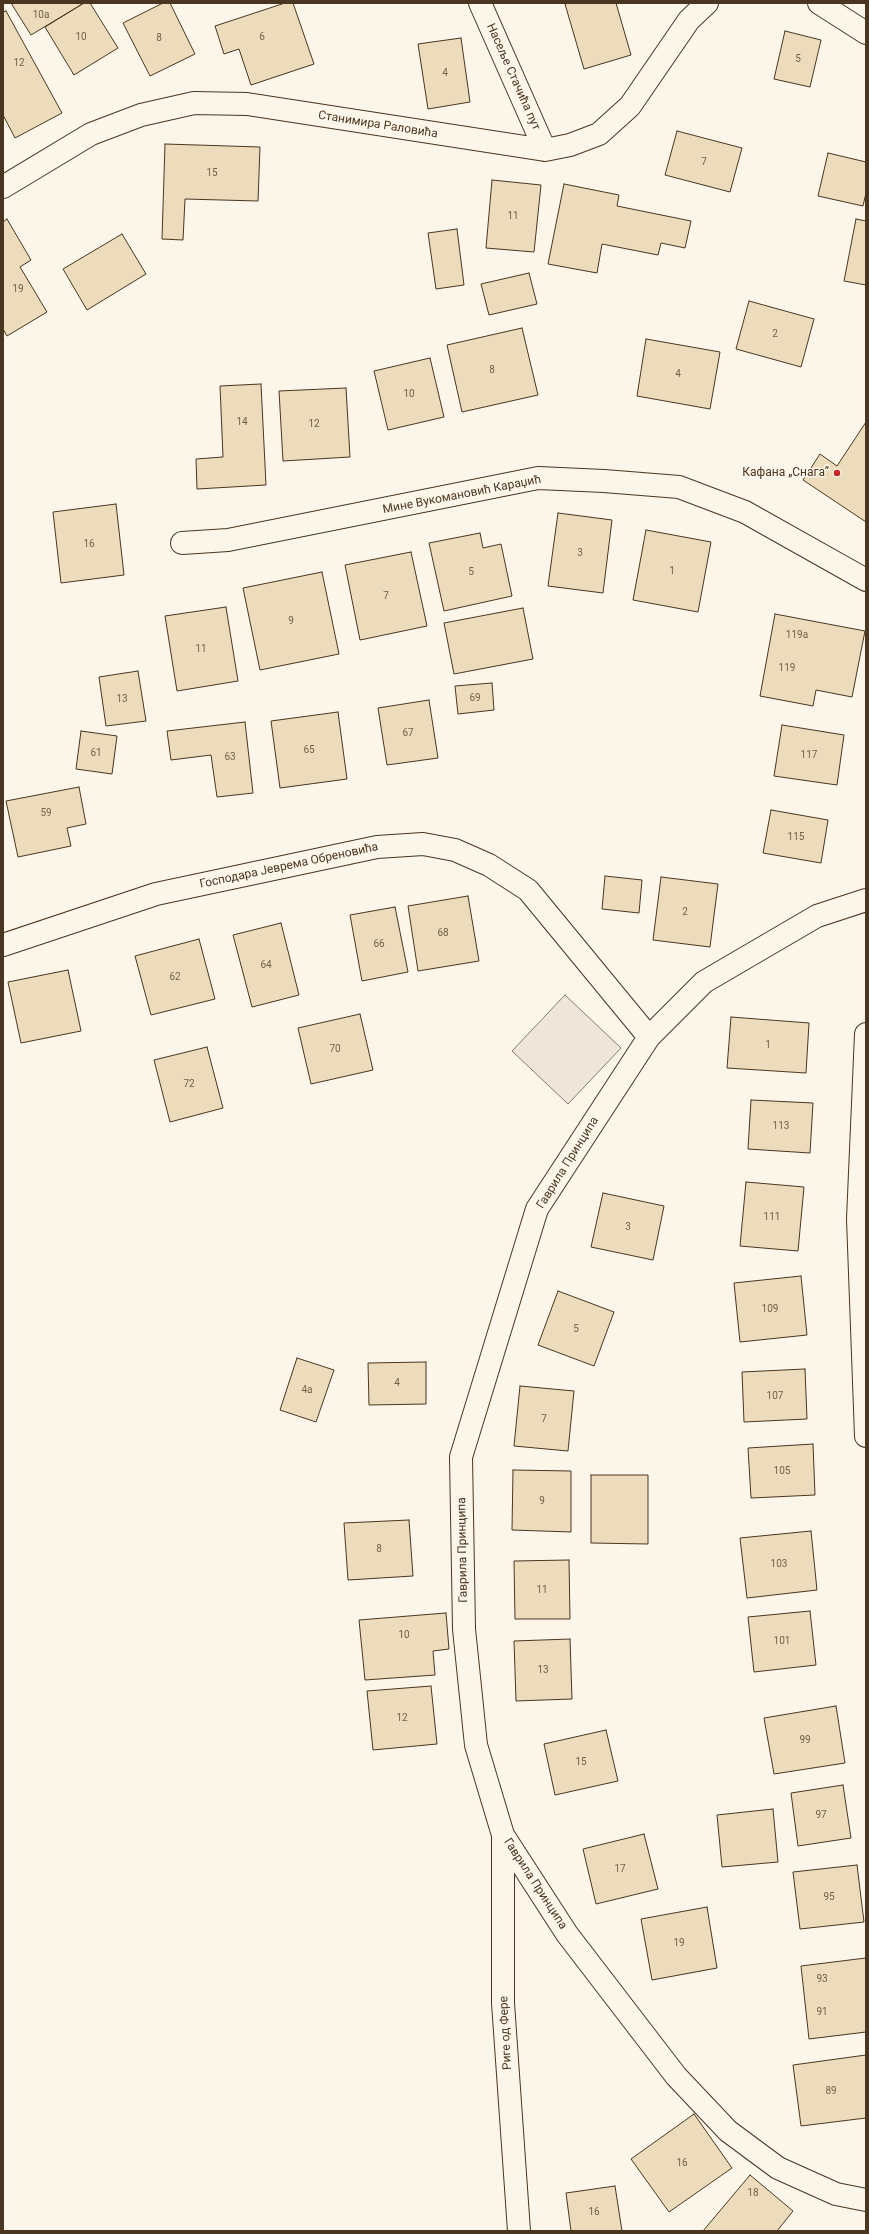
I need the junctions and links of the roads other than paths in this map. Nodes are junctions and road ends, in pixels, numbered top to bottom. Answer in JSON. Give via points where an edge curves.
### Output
{"nodes":[{"id":1,"x":480,"y":3,"type":"edge"},
{"id":2,"x":707,"y":3,"type":"edge"},
{"id":3,"x":819,"y":3,"type":"edge"},
{"id":4,"x":866,"y":33,"type":"edge"},
{"id":5,"x":545,"y":150,"type":"junction"},
{"id":6,"x":3,"y":187,"type":"edge"},
{"id":7,"x":182,"y":542,"type":"dead end"},
{"id":8,"x":866,"y":580,"type":"edge"},
{"id":9,"x":866,"y":900,"type":"edge"},
{"id":10,"x":3,"y":945,"type":"edge"},
{"id":11,"x":866,"y":1034,"type":"edge"},
{"id":12,"x":649,"y":1037,"type":"junction"},
{"id":13,"x":866,"y":1436,"type":"edge"},
{"id":14,"x":503,"y":1835,"type":"junction"},
{"id":15,"x":866,"y":2200,"type":"edge"},
{"id":16,"x":519,"y":2231,"type":"edge"}],
"edges":[{"from":1,"to":5,"type":"street","name":"Насеље Стачића пут"},
{"from":2,"to":5,"type":"street","name":"Станимира Раловића","via":[[689,20],[630,106],[599,134],[570,145]]},
{"from":3,"to":4,"type":"street"},
{"from":5,"to":6,"type":"street","name":"Станимира Раловића","via":[[247,104],[194,103],[141,115],[91,134]]},
{"from":7,"to":8,"type":"street","name":"Мине Вукомановић Караџић","via":[[228,540],[538,478],[604,480],[679,486],[745,512]]},
{"from":9,"to":12,"type":"street","name":"Гаврила Принципа","via":[[816,916],[704,982]]},
{"from":10,"to":12,"type":"street","name":"Господара Јеврема Обреновића","via":[[156,894],[376,847],[423,844],[455,850],[489,865],[528,890]]},
{"from":11,"to":13,"type":"street","via":[[858,1219]]},
{"from":12,"to":14,"type":"street","name":"Гаврила Принципа","via":[[537,1209],[461,1457],[464,1629],[476,1745]]},
{"from":14,"to":15,"type":"street","name":"Гаврила Принципа","via":[[572,1940],[676,2076],[728,2131],[778,2168],[836,2194]]},
{"from":14,"to":16,"type":"street","name":"Риге од Фере","via":[[503,2003]]}]}
